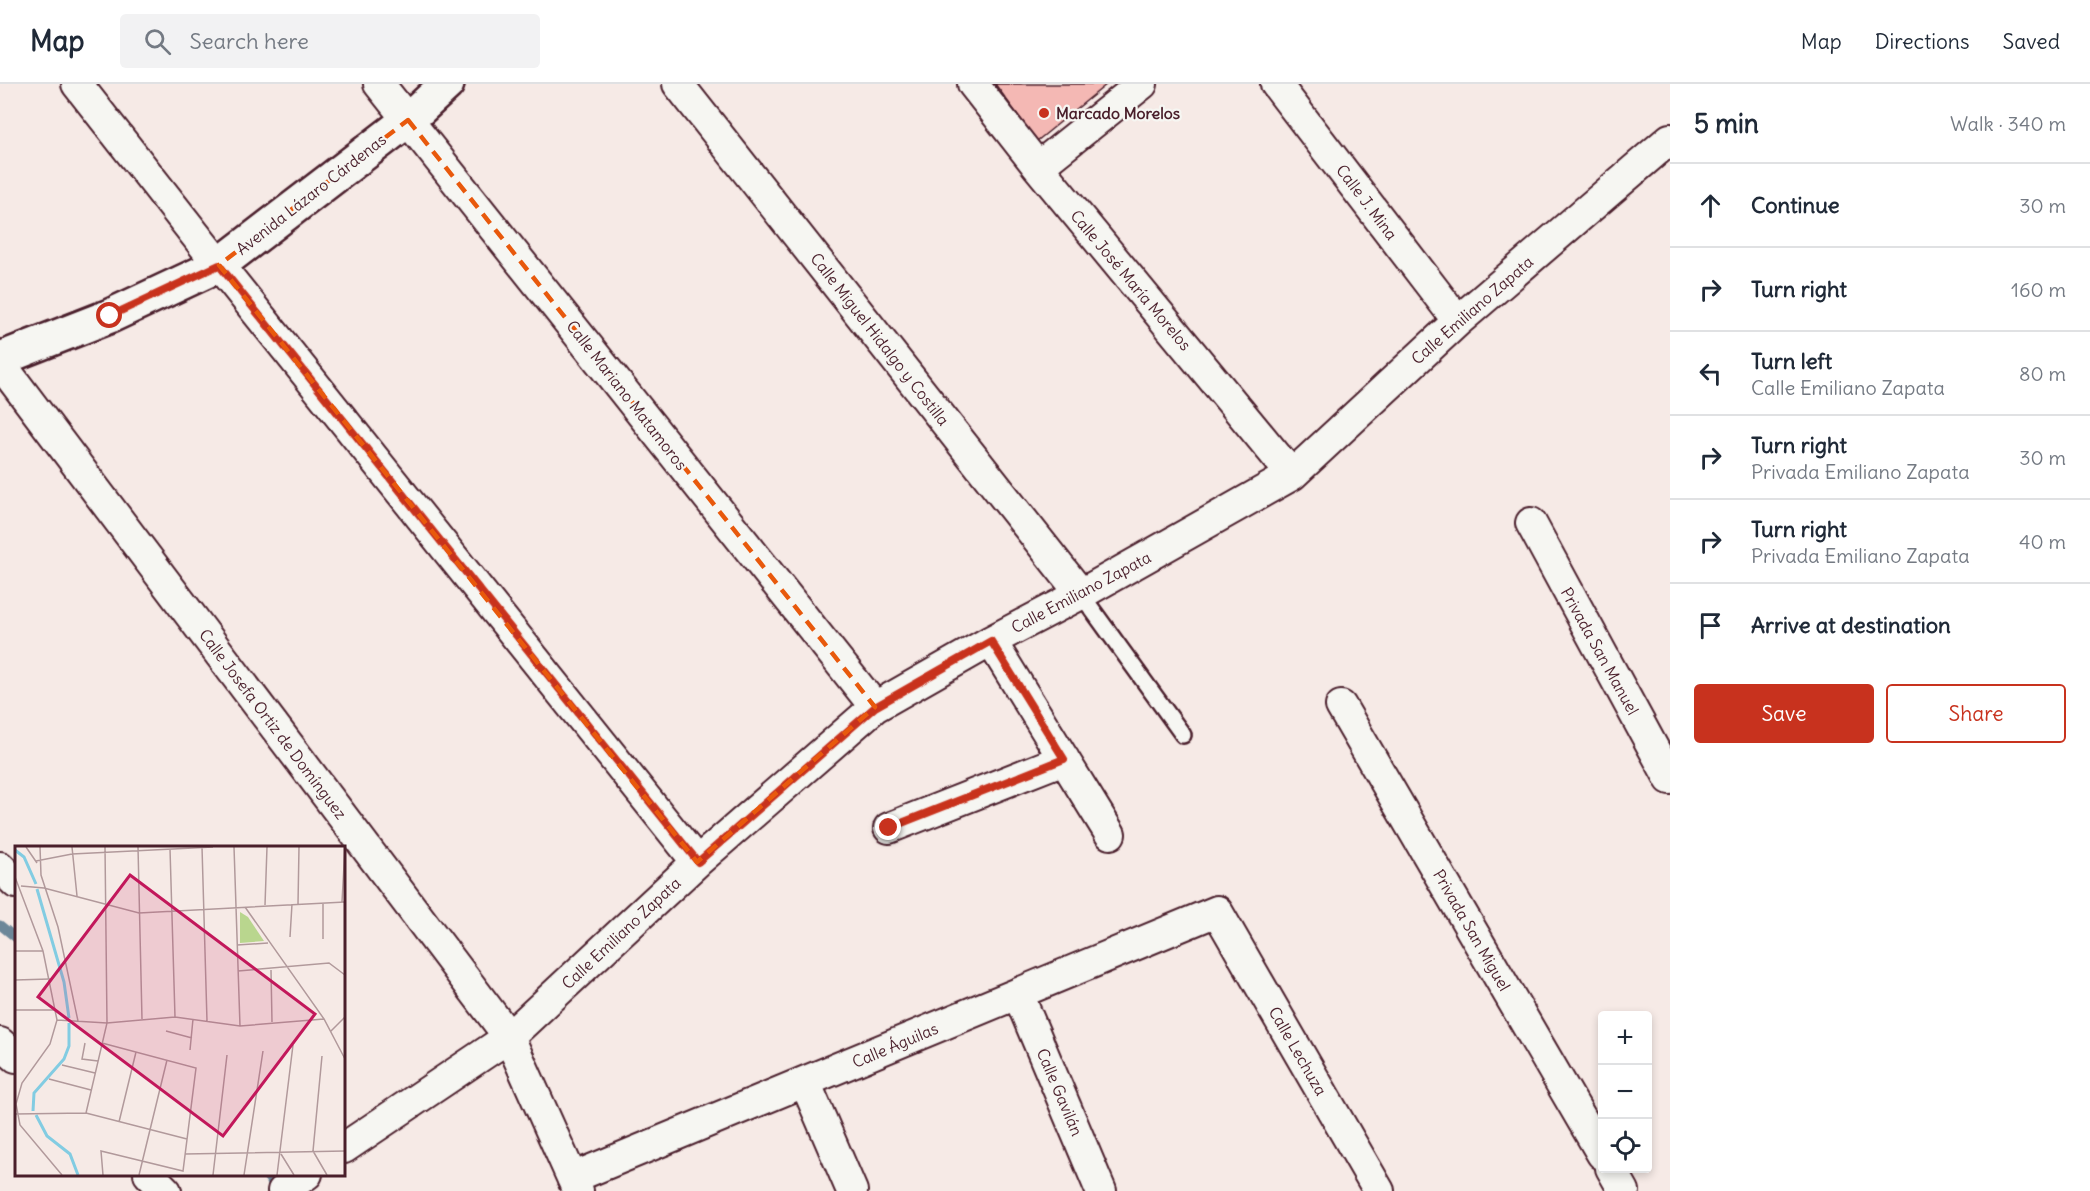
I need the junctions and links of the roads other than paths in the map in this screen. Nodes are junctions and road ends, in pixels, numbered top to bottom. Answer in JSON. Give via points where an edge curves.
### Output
{"nodes":[{"id":1,"x":77,"y":84,"type":"edge"},
{"id":2,"x":379,"y":84,"type":"edge"},
{"id":3,"x":447,"y":84,"type":"edge"},
{"id":4,"x":678,"y":84,"type":"edge"},
{"id":5,"x":973,"y":84,"type":"edge"},
{"id":6,"x":1142,"y":84,"type":"edge"},
{"id":7,"x":1276,"y":84,"type":"edge"},
{"id":8,"x":408,"y":120,"type":"junction"},
{"id":9,"x":1670,"y":139,"type":"edge"},
{"id":10,"x":1038,"y":167,"type":"junction"},
{"id":11,"x":219,"y":265,"type":"junction"},
{"id":12,"x":1458,"y":321,"type":"junction"},
{"id":13,"x":0,"y":361,"type":"edge"},
{"id":14,"x":1292,"y":475,"type":"junction"},
{"id":15,"x":1531,"y":523,"type":"dead end"},
{"id":16,"x":1081,"y":594,"type":"junction"},
{"id":17,"x":991,"y":641,"type":"junction"},
{"id":18,"x":1341,"y":706,"type":"dead end"},
{"id":19,"x":875,"y":707,"type":"junction"},
{"id":20,"x":1183,"y":735,"type":"dead end"},
{"id":21,"x":1064,"y":759,"type":"junction"},
{"id":22,"x":1670,"y":779,"type":"edge"},
{"id":23,"x":889,"y":828,"type":"dead end"},
{"id":24,"x":1110,"y":834,"type":"dead end"},
{"id":25,"x":698,"y":862,"type":"junction"},
{"id":26,"x":0,"y":867,"type":"edge"},
{"id":27,"x":15,"y":882,"type":"edge"},
{"id":28,"x":1217,"y":911,"type":"joint"},
{"id":29,"x":1018,"y":994,"type":"junction"},
{"id":30,"x":509,"y":1037,"type":"junction"},
{"id":31,"x":0,"y":1043,"type":"edge"},
{"id":32,"x":15,"y":1056,"type":"edge"},
{"id":33,"x":805,"y":1082,"type":"junction"},
{"id":34,"x":345,"y":1147,"type":"edge"},
{"id":35,"x":1598,"y":1147,"type":"edge"},
{"id":36,"x":1614,"y":1173,"type":"edge"},
{"id":37,"x":575,"y":1185,"type":"edge"},
{"id":38,"x":852,"y":1191,"type":"edge"},
{"id":39,"x":1101,"y":1191,"type":"edge"},
{"id":40,"x":1379,"y":1191,"type":"edge"},
{"id":41,"x":1624,"y":1191,"type":"edge"}],
"edges":[{"from":1,"to":11,"type":"street"},
{"from":2,"to":8,"type":"street","name":"Calle Mariano Matamoros"},
{"from":3,"to":8,"type":"street","name":"Avenida Lázaro Cárdenas"},
{"from":4,"to":16,"type":"street","name":"Calle Miguel Hidalgo y Costilla"},
{"from":5,"to":10,"type":"street","name":"Calle José María Morelos"},
{"from":6,"to":10,"type":"street"},
{"from":7,"to":12,"type":"street","name":"Calle J. Mina"},
{"from":8,"to":11,"type":"street","name":"Avenida Lázaro Cárdenas"},
{"from":8,"to":19,"type":"street","name":"Calle Mariano Matamoros"},
{"from":9,"to":12,"type":"street","name":"Calle Emiliano Zapata"},
{"from":10,"to":14,"type":"street","name":"Calle José María Morelos"},
{"from":11,"to":13,"type":"street","name":"Avenida Lázaro Cárdenas"},
{"from":11,"to":25,"type":"street"},
{"from":12,"to":14,"type":"street","name":"Calle Emiliano Zapata"},
{"from":13,"to":30,"type":"street","name":"Calle Josefa Ortiz de Domínguez"},
{"from":14,"to":16,"type":"street","name":"Calle Emiliano Zapata"},
{"from":15,"to":22,"type":"street","name":"Privada San Manuel"},
{"from":16,"to":17,"type":"street","name":"Calle Emiliano Zapata"},
{"from":16,"to":20,"type":"lane"},
{"from":17,"to":19,"type":"street","name":"Calle Emiliano Zapata"},
{"from":17,"to":21,"type":"street"},
{"from":18,"to":35,"type":"street","name":"Privada San Miguel"},
{"from":19,"to":25,"type":"street","name":"Calle Emiliano Zapata"},
{"from":21,"to":23,"type":"street"},
{"from":21,"to":24,"type":"street"},
{"from":25,"to":30,"type":"street","name":"Calle Emiliano Zapata"},
{"from":26,"to":27,"type":"street"},
{"from":28,"to":29,"type":"street","name":"Calle Águilas"},
{"from":28,"to":40,"type":"street","name":"Calle Lechuza"},
{"from":29,"to":33,"type":"street","name":"Calle Águilas"},
{"from":29,"to":39,"type":"street","name":"Calle Gavilán"},
{"from":30,"to":34,"type":"street","name":"Calle Emiliano Zapata"},
{"from":30,"to":37,"type":"street","name":"Calle Josefa Ortiz de Domínguez"},
{"from":31,"to":32,"type":"street"},
{"from":33,"to":37,"type":"street","name":"Calle Águilas"},
{"from":33,"to":38,"type":"street"},
{"from":36,"to":41,"type":"street"}]}
